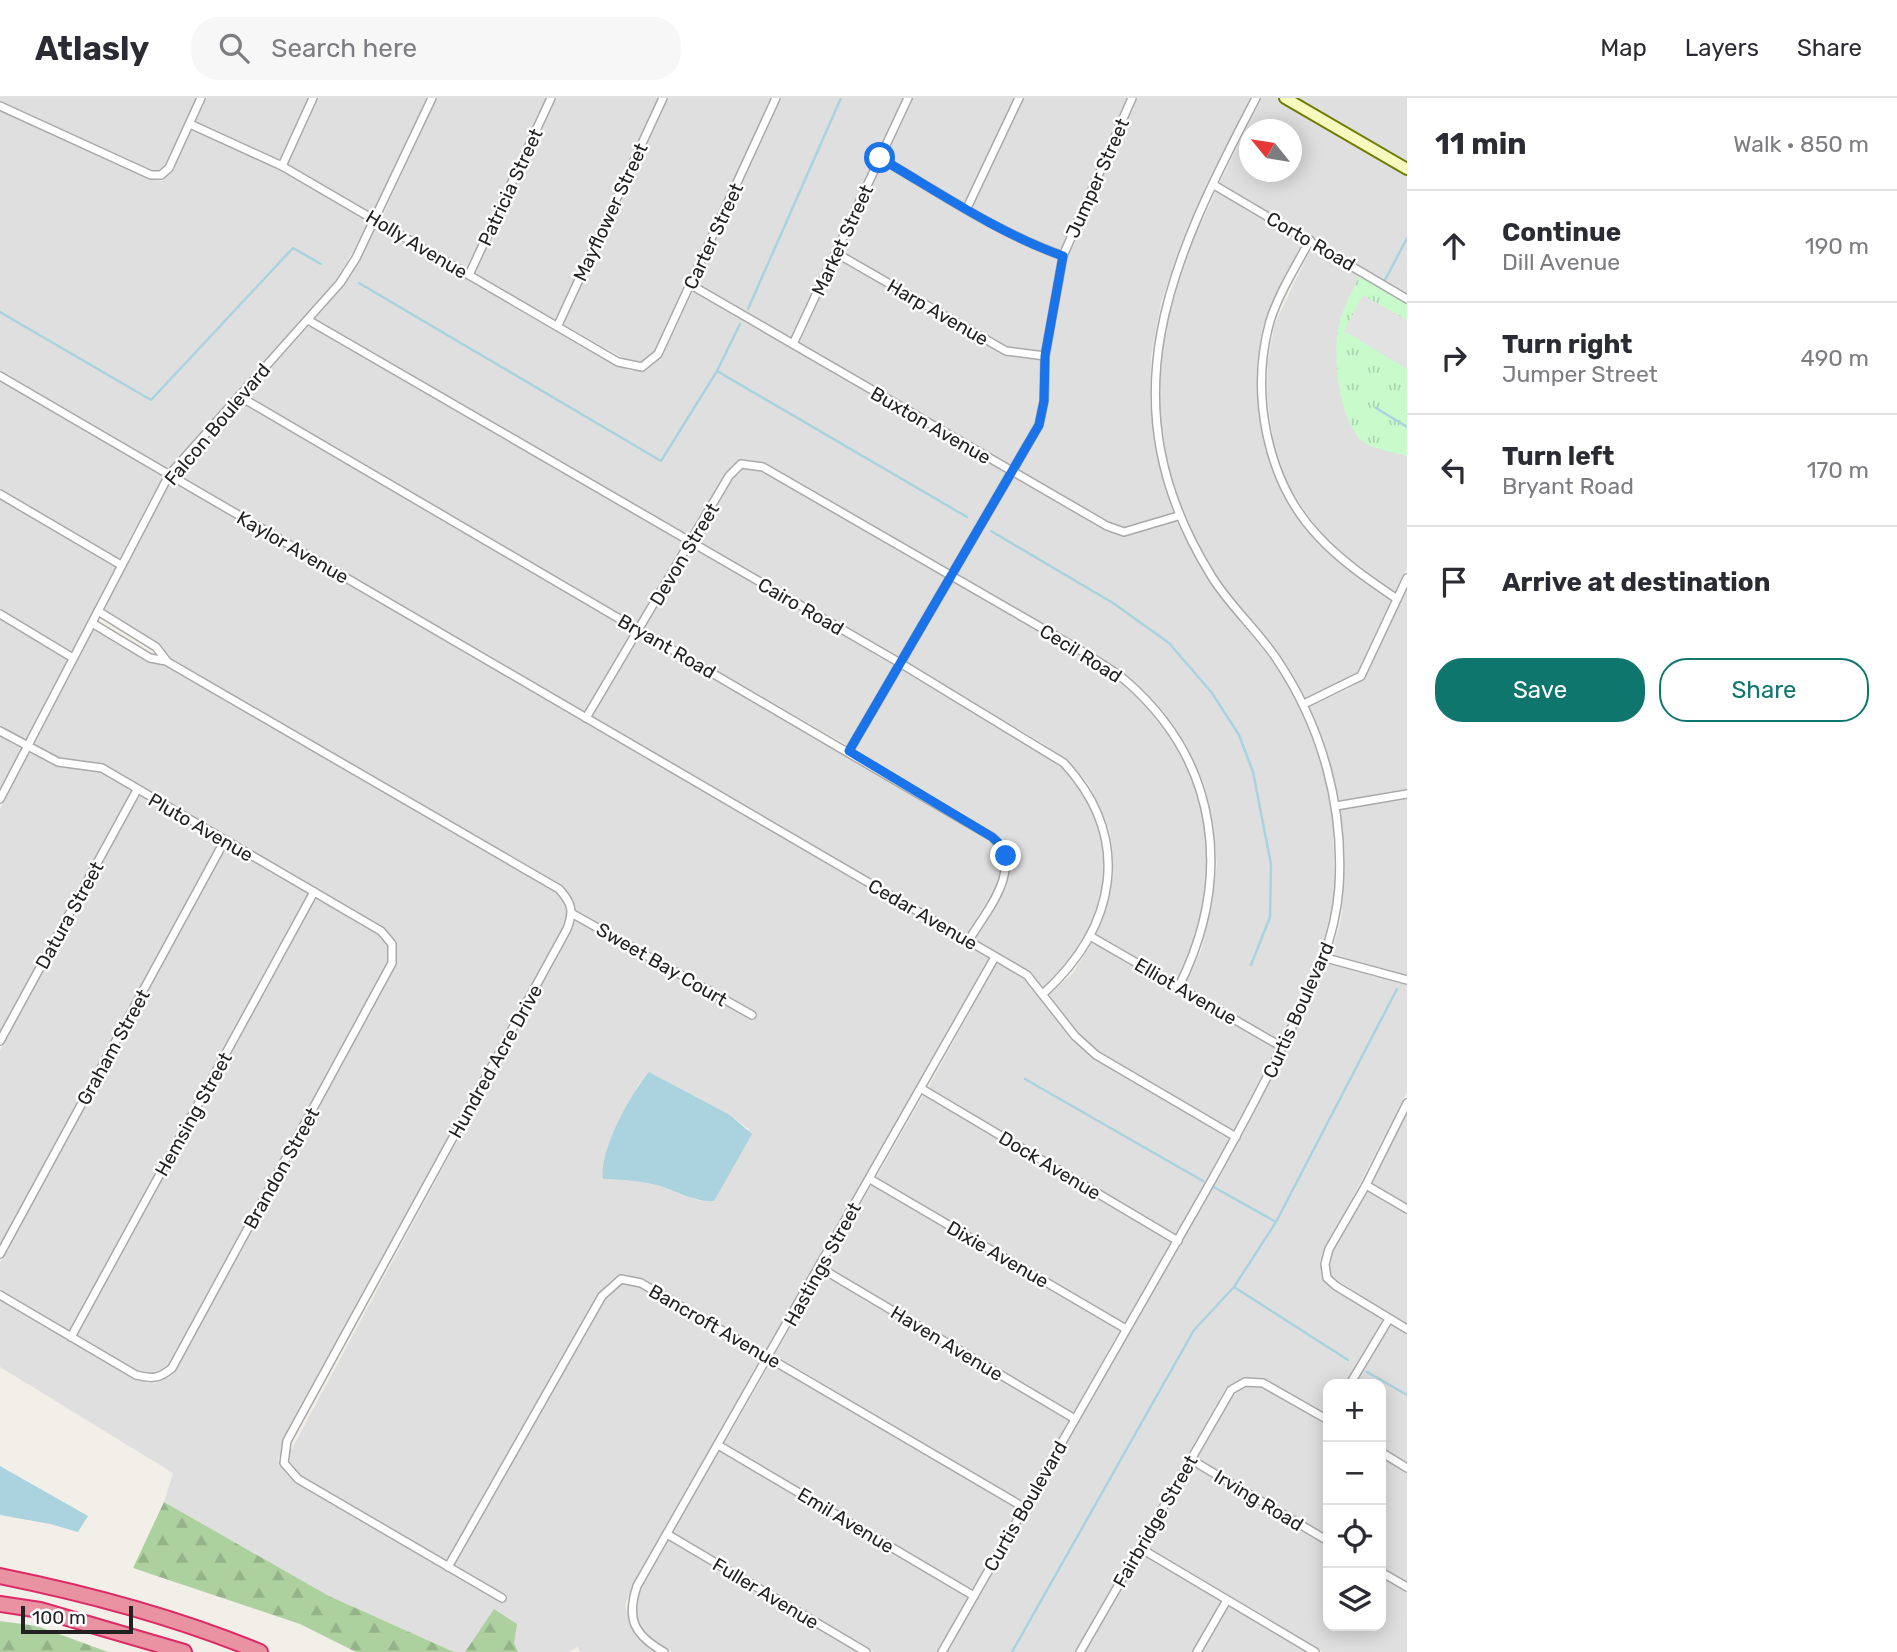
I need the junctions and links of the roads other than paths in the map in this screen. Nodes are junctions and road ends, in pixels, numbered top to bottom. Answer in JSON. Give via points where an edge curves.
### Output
{"nodes":[{"id":1,"x":201,"y":98,"type":"edge"},
{"id":2,"x":313,"y":98,"type":"edge"},
{"id":3,"x":432,"y":98,"type":"edge"},
{"id":4,"x":551,"y":98,"type":"edge"},
{"id":5,"x":663,"y":98,"type":"edge"},
{"id":6,"x":776,"y":98,"type":"edge"},
{"id":7,"x":908,"y":98,"type":"edge"},
{"id":8,"x":1019,"y":98,"type":"edge"},
{"id":9,"x":1132,"y":98,"type":"edge"},
{"id":10,"x":1256,"y":98,"type":"edge"},
{"id":11,"x":1285,"y":98,"type":"edge"},
{"id":12,"x":0,"y":106,"type":"edge"},
{"id":13,"x":190,"y":124,"type":"junction"},
{"id":14,"x":880,"y":158,"type":"junction"},
{"id":15,"x":282,"y":166,"type":"junction"},
{"id":16,"x":1407,"y":169,"type":"edge"},
{"id":17,"x":1214,"y":186,"type":"junction"},
{"id":18,"x":967,"y":208,"type":"junction"},
{"id":19,"x":375,"y":220,"type":"junction"},
{"id":20,"x":1311,"y":240,"type":"junction"},
{"id":21,"x":836,"y":253,"type":"junction"},
{"id":22,"x":1063,"y":256,"type":"junction"},
{"id":23,"x":469,"y":275,"type":"junction"},
{"id":24,"x":691,"y":285,"type":"junction"},
{"id":25,"x":1407,"y":299,"type":"edge"},
{"id":26,"x":308,"y":320,"type":"junction"},
{"id":27,"x":558,"y":325,"type":"junction"},
{"id":28,"x":793,"y":344,"type":"junction"},
{"id":29,"x":1045,"y":356,"type":"junction"},
{"id":30,"x":642,"y":367,"type":"joint"},
{"id":31,"x":0,"y":376,"type":"edge"},
{"id":32,"x":239,"y":396,"type":"junction"},
{"id":33,"x":741,"y":464,"type":"joint"},
{"id":34,"x":1012,"y":472,"type":"junction"},
{"id":35,"x":169,"y":475,"type":"junction"},
{"id":36,"x":0,"y":494,"type":"edge"},
{"id":37,"x":1178,"y":516,"type":"junction"},
{"id":38,"x":691,"y":542,"type":"junction"},
{"id":39,"x":121,"y":565,"type":"junction"},
{"id":40,"x":951,"y":576,"type":"junction"},
{"id":41,"x":1407,"y":578,"type":"edge"},
{"id":42,"x":1397,"y":599,"type":"junction"},
{"id":43,"x":98,"y":611,"type":"junction"},
{"id":44,"x":0,"y":614,"type":"edge"},
{"id":45,"x":92,"y":623,"type":"junction"},
{"id":46,"x":638,"y":630,"type":"junction"},
{"id":47,"x":74,"y":658,"type":"junction"},
{"id":48,"x":166,"y":661,"type":"junction"},
{"id":49,"x":900,"y":663,"type":"junction"},
{"id":50,"x":1304,"y":704,"type":"junction"},
{"id":51,"x":586,"y":718,"type":"junction"},
{"id":52,"x":0,"y":732,"type":"edge"},
{"id":53,"x":27,"y":747,"type":"junction"},
{"id":54,"x":849,"y":751,"type":"junction"},
{"id":55,"x":137,"y":790,"type":"junction"},
{"id":56,"x":1407,"y":794,"type":"edge"},
{"id":57,"x":0,"y":799,"type":"edge"},
{"id":58,"x":1336,"y":806,"type":"junction"},
{"id":59,"x":225,"y":841,"type":"junction"},
{"id":60,"x":314,"y":892,"type":"junction"},
{"id":61,"x":573,"y":914,"type":"junction"},
{"id":62,"x":1090,"y":936,"type":"junction"},
{"id":63,"x":969,"y":940,"type":"junction"},
{"id":64,"x":392,"y":944,"type":"joint"},
{"id":65,"x":995,"y":957,"type":"junction"},
{"id":66,"x":1326,"y":958,"type":"junction"},
{"id":67,"x":1407,"y":980,"type":"edge"},
{"id":68,"x":1179,"y":986,"type":"junction"},
{"id":69,"x":1043,"y":995,"type":"junction"},
{"id":70,"x":752,"y":1015,"type":"dead end"},
{"id":71,"x":0,"y":1041,"type":"edge"},
{"id":72,"x":1282,"y":1047,"type":"junction"},
{"id":73,"x":922,"y":1089,"type":"junction"},
{"id":74,"x":1407,"y":1102,"type":"edge"},
{"id":75,"x":1236,"y":1137,"type":"junction"},
{"id":76,"x":870,"y":1179,"type":"junction"},
{"id":77,"x":1366,"y":1185,"type":"junction"},
{"id":78,"x":1407,"y":1209,"type":"edge"},
{"id":79,"x":1178,"y":1241,"type":"junction"},
{"id":80,"x":0,"y":1254,"type":"edge"},
{"id":81,"x":820,"y":1267,"type":"junction"},
{"id":82,"x":0,"y":1295,"type":"edge"},
{"id":83,"x":1389,"y":1319,"type":"junction"},
{"id":84,"x":1126,"y":1329,"type":"junction"},
{"id":85,"x":1407,"y":1329,"type":"edge"},
{"id":86,"x":71,"y":1337,"type":"junction"},
{"id":87,"x":770,"y":1356,"type":"junction"},
{"id":88,"x":1353,"y":1379,"type":"edge"},
{"id":89,"x":1323,"y":1417,"type":"edge"},
{"id":90,"x":1075,"y":1419,"type":"junction"},
{"id":91,"x":718,"y":1445,"type":"junction"},
{"id":92,"x":1386,"y":1455,"type":"edge"},
{"id":93,"x":1190,"y":1459,"type":"junction"},
{"id":94,"x":1407,"y":1468,"type":"edge"},
{"id":95,"x":1025,"y":1508,"type":"junction"},
{"id":96,"x":667,"y":1534,"type":"junction"},
{"id":97,"x":1323,"y":1538,"type":"edge"},
{"id":98,"x":1140,"y":1548,"type":"junction"},
{"id":99,"x":448,"y":1566,"type":"junction"},
{"id":100,"x":1386,"y":1575,"type":"edge"},
{"id":101,"x":0,"y":1576,"type":"edge"},
{"id":102,"x":1407,"y":1587,"type":"edge"},
{"id":103,"x":974,"y":1596,"type":"junction"},
{"id":104,"x":502,"y":1598,"type":"dead end"},
{"id":105,"x":1227,"y":1600,"type":"junction"},
{"id":106,"x":0,"y":1604,"type":"edge"},
{"id":107,"x":184,"y":1652,"type":"edge"},
{"id":108,"x":260,"y":1652,"type":"edge"},
{"id":109,"x":664,"y":1652,"type":"edge"},
{"id":110,"x":866,"y":1652,"type":"edge"},
{"id":111,"x":942,"y":1652,"type":"edge"},
{"id":112,"x":1080,"y":1652,"type":"edge"},
{"id":113,"x":1197,"y":1652,"type":"edge"},
{"id":114,"x":1315,"y":1652,"type":"edge"}],
"edges":[{"from":1,"to":13,"type":"street"},
{"from":2,"to":15,"type":"street"},
{"from":3,"to":19,"type":"street","name":"Falcon Boulevard"},
{"from":4,"to":23,"type":"street","name":"Patricia Street"},
{"from":5,"to":27,"type":"street","name":"Mayflower Street"},
{"from":6,"to":24,"type":"street","name":"Carter Street"},
{"from":7,"to":14,"type":"street","name":"Market Street"},
{"from":8,"to":18,"type":"street"},
{"from":9,"to":22,"type":"street","name":"Jumper Street"},
{"from":10,"to":17,"type":"street","name":"Curtis Boulevard"},
{"from":11,"to":16,"type":"main road"},
{"from":12,"to":13,"type":"street","via":[[151,175],[162,175]]},
{"from":13,"to":15,"type":"street","name":"Holly Avenue"},
{"from":14,"to":18,"type":"street"},
{"from":14,"to":21,"type":"street","name":"Market Street"},
{"from":15,"to":19,"type":"street","name":"Holly Avenue"},
{"from":17,"to":20,"type":"street","name":"Corto Road"},
{"from":17,"to":37,"type":"street","name":"Curtis Boulevard","via":[[1182,254],[1165,305],[1155,358],[1154,403],[1161,452]]},
{"from":18,"to":22,"type":"street","via":[[1029,244]]},
{"from":19,"to":23,"type":"street","name":"Holly Avenue"},
{"from":19,"to":26,"type":"street","name":"Falcon Boulevard","via":[[356,258]]},
{"from":20,"to":25,"type":"street","name":"Corto Road"},
{"from":20,"to":42,"type":"street","via":[[1270,321],[1263,394],[1271,455],[1287,492],[1316,534]]},
{"from":21,"to":28,"type":"street","name":"Market Street"},
{"from":21,"to":29,"type":"street","name":"Harp Avenue","via":[[1006,351]]},
{"from":22,"to":29,"type":"street","name":"Jumper Street"},
{"from":23,"to":27,"type":"street","name":"Holly Avenue"},
{"from":24,"to":28,"type":"street","name":"Buxton Avenue"},
{"from":24,"to":30,"type":"street","name":"Carter Street","via":[[658,354]]},
{"from":26,"to":32,"type":"street","name":"Falcon Boulevard"},
{"from":26,"to":38,"type":"street","name":"Cairo Road"},
{"from":27,"to":30,"type":"street","name":"Holly Avenue","via":[[618,362]]},
{"from":28,"to":34,"type":"street","name":"Buxton Avenue"},
{"from":29,"to":34,"type":"street","name":"Jumper Street","via":[[1039,425]]},
{"from":31,"to":35,"type":"street","name":"Kaylor Avenue"},
{"from":32,"to":35,"type":"street","name":"Falcon Boulevard"},
{"from":32,"to":46,"type":"street","name":"Bryant Road"},
{"from":33,"to":38,"type":"street","name":"Devon Street","via":[[729,476]]},
{"from":33,"to":40,"type":"street","name":"Cecil Road","via":[[763,467]]},
{"from":34,"to":37,"type":"street","name":"Buxton Avenue","via":[[1124,532]]},
{"from":34,"to":40,"type":"street","name":"Jumper Street"},
{"from":35,"to":39,"type":"street","name":"Falcon Boulevard"},
{"from":35,"to":51,"type":"street","name":"Kaylor Avenue"},
{"from":36,"to":39,"type":"street"},
{"from":37,"to":50,"type":"street","name":"Curtis Boulevard","via":[[1213,580],[1275,656]]},
{"from":38,"to":46,"type":"street","name":"Devon Street"},
{"from":38,"to":49,"type":"street","name":"Cairo Road"},
{"from":39,"to":43,"type":"street","name":"Falcon Boulevard"},
{"from":40,"to":49,"type":"street","name":"Jumper Street"},
{"from":40,"to":68,"type":"street","name":"Cecil Road","via":[[1124,679],[1161,716],[1185,752],[1209,824],[1212,864],[1197,950]]},
{"from":41,"to":42,"type":"street"},
{"from":42,"to":50,"type":"street","via":[[1360,676]]},
{"from":43,"to":45,"type":"street","name":"Falcon Boulevard"},
{"from":43,"to":48,"type":"street","via":[[156,648]]},
{"from":44,"to":47,"type":"street"},
{"from":45,"to":47,"type":"street","name":"Falcon Boulevard"},
{"from":45,"to":48,"type":"street","via":[[150,657]]},
{"from":46,"to":51,"type":"street","name":"Devon Street"},
{"from":46,"to":54,"type":"street","name":"Bryant Road"},
{"from":47,"to":53,"type":"street","name":"Falcon Boulevard"},
{"from":48,"to":61,"type":"street","via":[[559,889]]},
{"from":49,"to":54,"type":"street","name":"Jumper Street"},
{"from":49,"to":62,"type":"street","name":"Cairo Road","via":[[1042,747],[1065,763],[1084,785],[1105,829],[1109,851],[1103,904]]},
{"from":50,"to":58,"type":"street","name":"Curtis Boulevard"},
{"from":51,"to":63,"type":"street","name":"Cedar Avenue"},
{"from":52,"to":53,"type":"street","name":"Pluto Avenue"},
{"from":53,"to":55,"type":"street","name":"Pluto Avenue","via":[[58,762],[102,768]]},
{"from":53,"to":57,"type":"street","name":"Falcon Boulevard"},
{"from":54,"to":63,"type":"street","name":"Bryant Road","via":[[1002,846],[1007,867],[1003,882]]},
{"from":55,"to":59,"type":"street","name":"Pluto Avenue"},
{"from":55,"to":71,"type":"street","name":"Datura Street"},
{"from":56,"to":58,"type":"street"},
{"from":58,"to":66,"type":"street","name":"Curtis Boulevard","via":[[1339,884]]},
{"from":59,"to":60,"type":"street","name":"Pluto Avenue"},
{"from":59,"to":80,"type":"street","name":"Graham Street"},
{"from":60,"to":64,"type":"street","name":"Pluto Avenue","via":[[381,931]]},
{"from":60,"to":86,"type":"street","name":"Hemsing Street"},
{"from":61,"to":70,"type":"street","name":"Sweet Bay Court"},
{"from":61,"to":99,"type":"street","name":"Hundred Acre Drive","via":[[284,1452],[284,1463],[298,1479]]},
{"from":62,"to":68,"type":"street","name":"Elliot Avenue"},
{"from":62,"to":69,"type":"street","name":"Cairo Road","via":[[1069,971]]},
{"from":63,"to":65,"type":"street","name":"Cedar Avenue"},
{"from":64,"to":86,"type":"street","name":"Brandon Street","via":[[392,963],[172,1368],[161,1377],[136,1376]]},
{"from":65,"to":69,"type":"street","name":"Cedar Avenue","via":[[1027,975]]},
{"from":65,"to":73,"type":"street","name":"Hastings Street"},
{"from":66,"to":67,"type":"street"},
{"from":66,"to":72,"type":"street","name":"Curtis Boulevard"},
{"from":68,"to":72,"type":"street","name":"Elliot Avenue"},
{"from":69,"to":75,"type":"street","name":"Cedar Avenue","via":[[1096,1055]]},
{"from":72,"to":75,"type":"street","name":"Curtis Boulevard"},
{"from":73,"to":76,"type":"street","name":"Hastings Street"},
{"from":73,"to":79,"type":"street","name":"Dock Avenue"},
{"from":74,"to":77,"type":"street"},
{"from":75,"to":79,"type":"street","name":"Curtis Boulevard"},
{"from":76,"to":81,"type":"street","name":"Hastings Street"},
{"from":76,"to":84,"type":"street","name":"Dixie Avenue"},
{"from":77,"to":78,"type":"street"},
{"from":77,"to":83,"type":"street","via":[[1329,1249],[1327,1278]]},
{"from":79,"to":84,"type":"street","name":"Curtis Boulevard"},
{"from":81,"to":87,"type":"street","name":"Hastings Street"},
{"from":81,"to":90,"type":"street","name":"Haven Avenue"},
{"from":82,"to":86,"type":"street"},
{"from":83,"to":85,"type":"street"},
{"from":83,"to":88,"type":"street"},
{"from":84,"to":90,"type":"street","name":"Curtis Boulevard"},
{"from":87,"to":91,"type":"street","name":"Hastings Street"},
{"from":87,"to":95,"type":"street","name":"Bancroft Avenue"},
{"from":87,"to":99,"type":"street","name":"Bancroft Avenue","via":[[641,1283],[621,1279],[613,1284]]},
{"from":89,"to":93,"type":"street","name":"Fairbridge Street","via":[[1263,1383],[1245,1382],[1231,1390]]},
{"from":90,"to":95,"type":"street","name":"Curtis Boulevard"},
{"from":91,"to":96,"type":"street","name":"Hastings Street"},
{"from":91,"to":103,"type":"street","name":"Emil Avenue"},
{"from":92,"to":94,"type":"street"},
{"from":93,"to":97,"type":"street","name":"Irving Road"},
{"from":93,"to":98,"type":"street","name":"Fairbridge Street"},
{"from":95,"to":103,"type":"street","name":"Curtis Boulevard"},
{"from":96,"to":109,"type":"street","name":"Hastings Street","via":[[637,1586],[630,1608],[635,1627]]},
{"from":96,"to":110,"type":"street","name":"Fuller Avenue"},
{"from":98,"to":105,"type":"street"},
{"from":98,"to":112,"type":"street","name":"Fairbridge Street"},
{"from":99,"to":104,"type":"street"},
{"from":100,"to":102,"type":"street"},
{"from":101,"to":108,"type":"highway","via":[[86,1594],[216,1633]]},
{"from":103,"to":111,"type":"street","name":"Curtis Boulevard"},
{"from":105,"to":113,"type":"street"},
{"from":105,"to":114,"type":"street"},
{"from":106,"to":107,"type":"highway","via":[[40,1610]]}]}
